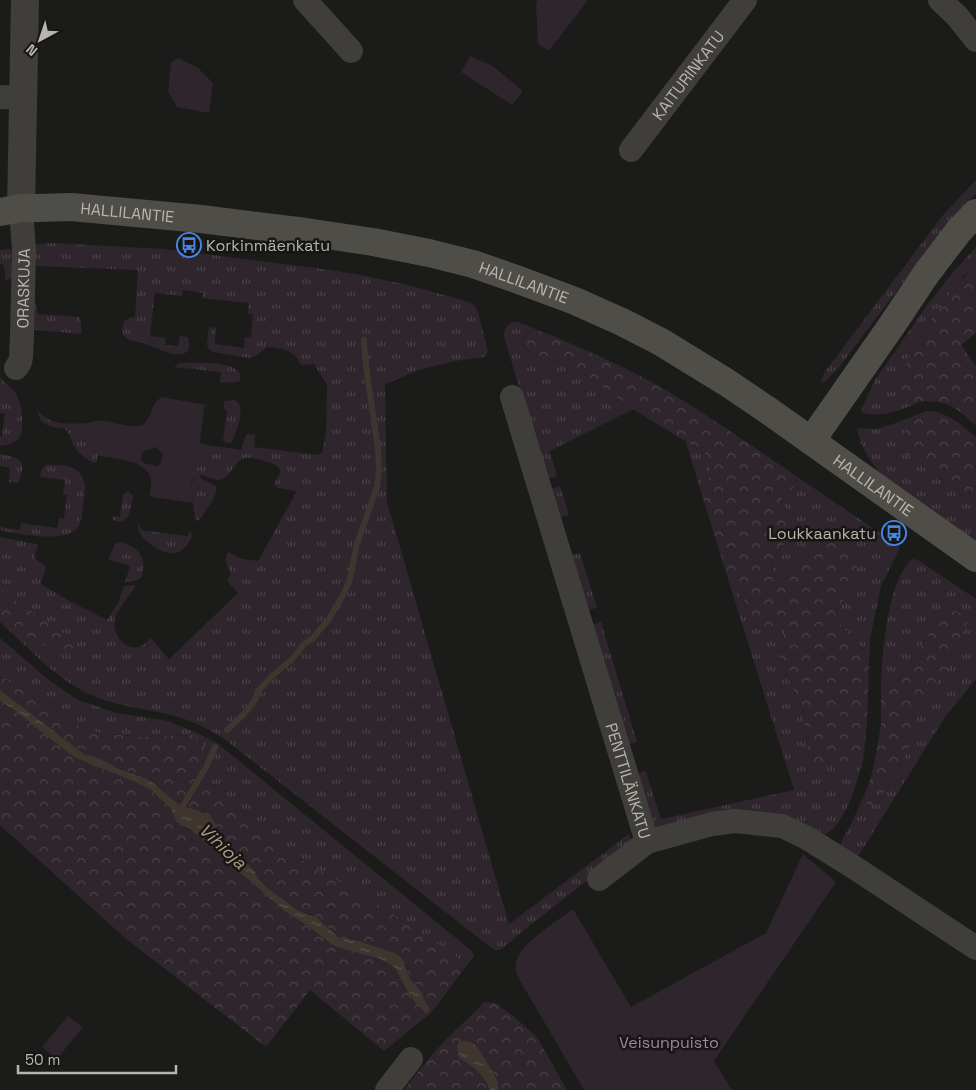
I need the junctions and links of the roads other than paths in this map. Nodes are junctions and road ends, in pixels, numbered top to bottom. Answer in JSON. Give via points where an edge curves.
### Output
{"nodes":[{"id":1,"x":25,"y":0,"type":"edge"},
{"id":2,"x":304,"y":0,"type":"edge"},
{"id":3,"x":745,"y":0,"type":"edge"},
{"id":4,"x":940,"y":0,"type":"edge"},
{"id":5,"x":976,"y":40,"type":"edge"},
{"id":6,"x":351,"y":51,"type":"dead end"},
{"id":7,"x":11,"y":98,"type":"edge"},
{"id":8,"x":631,"y":150,"type":"dead end"},
{"id":9,"x":10,"y":210,"type":"edge"},
{"id":10,"x":976,"y":213,"type":"edge"},
{"id":11,"x":16,"y":368,"type":"dead end"},
{"id":12,"x":512,"y":397,"type":"dead end"},
{"id":13,"x":810,"y":441,"type":"junction"},
{"id":14,"x":976,"y":558,"type":"edge"},
{"id":15,"x":647,"y":842,"type":"junction"},
{"id":16,"x":599,"y":879,"type":"dead end"},
{"id":17,"x":976,"y":948,"type":"edge"},
{"id":18,"x":411,"y":1059,"type":"dead end"},
{"id":19,"x":387,"y":1090,"type":"edge"}],
"edges":[{"from":1,"to":7,"type":"street"},
{"from":2,"to":6,"type":"street"},
{"from":3,"to":8,"type":"street","name":"KAITURINKATU"},
{"from":4,"to":5,"type":"street"},
{"from":7,"to":9,"type":"street"},
{"from":9,"to":11,"type":"street","name":"ORASKUJA","via":[[24,250],[22,357]]},
{"from":9,"to":13,"type":"main road","name":"HALLILANTIE","via":[[71,207],[201,219],[374,242],[473,264],[575,300],[661,342],[726,382]]},
{"from":10,"to":13,"type":"main road","via":[[926,274]]},
{"from":12,"to":15,"type":"street","name":"PENTTILÄNKATU"},
{"from":13,"to":14,"type":"main road","name":"HALLILANTIE"},
{"from":15,"to":16,"type":"street"},
{"from":15,"to":17,"type":"street","name":"PENTTILÄNKATU","via":[[735,821],[782,826],[852,866]]},
{"from":18,"to":19,"type":"street"}]}
